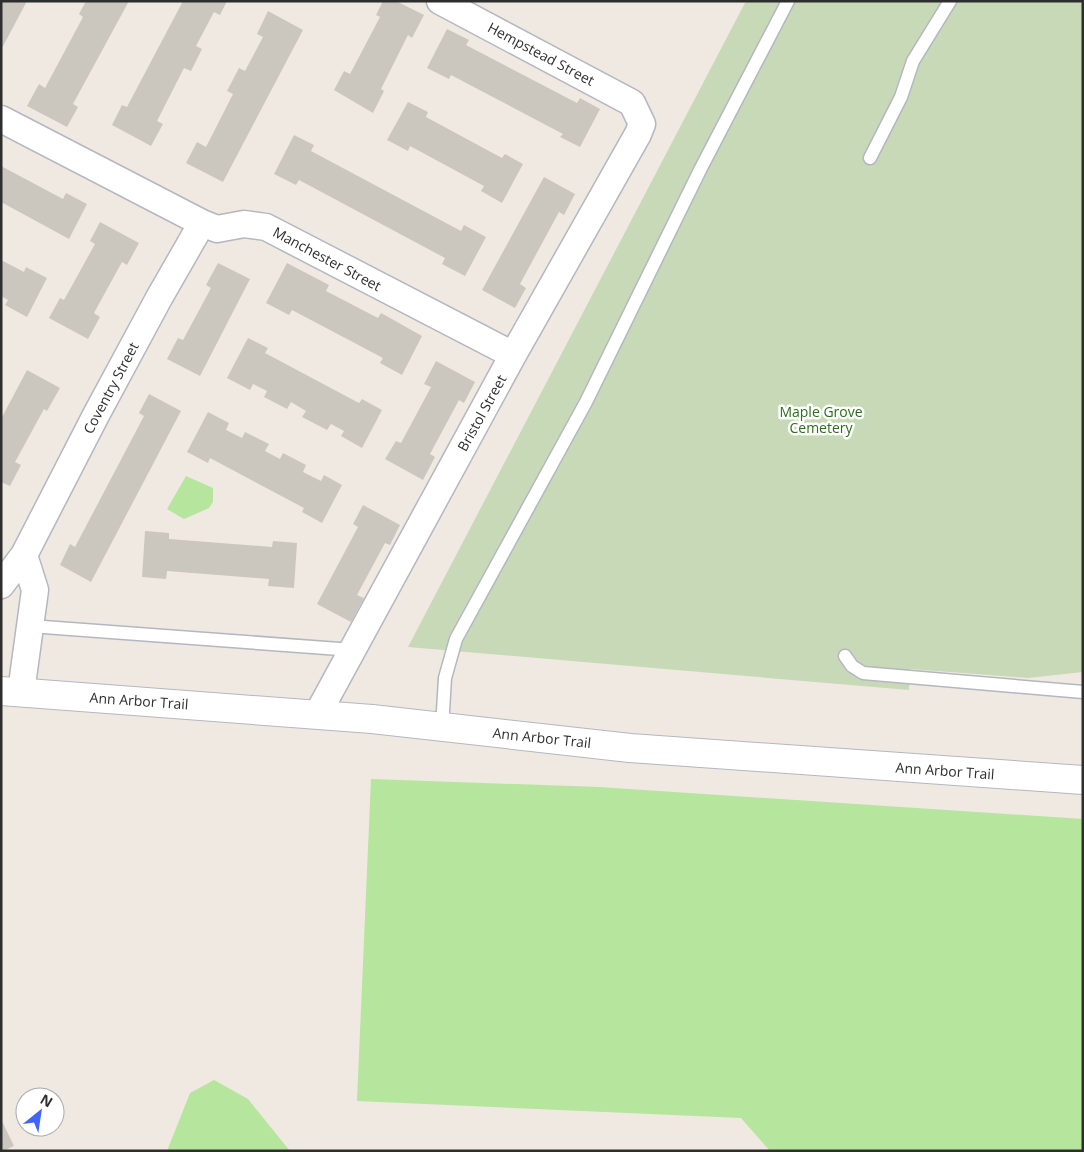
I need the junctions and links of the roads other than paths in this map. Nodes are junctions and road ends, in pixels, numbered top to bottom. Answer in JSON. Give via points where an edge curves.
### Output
{"nodes":[{"id":1,"x":440,"y":1,"type":"edge"},
{"id":2,"x":788,"y":1,"type":"edge"},
{"id":3,"x":950,"y":1,"type":"edge"},
{"id":4,"x":637,"y":112,"type":"joint"},
{"id":5,"x":1,"y":119,"type":"edge"},
{"id":6,"x":870,"y":158,"type":"dead end"},
{"id":7,"x":202,"y":223,"type":"junction"},
{"id":8,"x":513,"y":355,"type":"junction"},
{"id":9,"x":24,"y":556,"type":"junction"},
{"id":10,"x":1,"y":585,"type":"edge"},
{"id":11,"x":30,"y":626,"type":"junction"},
{"id":12,"x":353,"y":650,"type":"junction"},
{"id":13,"x":845,"y":656,"type":"dead end"},
{"id":14,"x":11,"y":692,"type":"edge"},
{"id":15,"x":1083,"y":692,"type":"edge"},
{"id":16,"x":317,"y":715,"type":"junction"},
{"id":17,"x":442,"y":727,"type":"junction"},
{"id":18,"x":1083,"y":780,"type":"edge"}],
"edges":[{"from":1,"to":4,"type":"street","name":"Hempstead Street","via":[[632,103]]},
{"from":2,"to":17,"type":"lane","via":[[586,402],[456,639],[445,678]]},
{"from":3,"to":6,"type":"lane","via":[[913,61],[901,97]]},
{"from":4,"to":8,"type":"street","name":"Bristol Street","via":[[642,124],[638,134]]},
{"from":5,"to":7,"type":"street","name":"Manchester Street"},
{"from":7,"to":8,"type":"street","name":"Manchester Street","via":[[217,229],[244,224],[266,226]]},
{"from":7,"to":9,"type":"street","name":"Coventry Street","via":[[127,356]]},
{"from":8,"to":12,"type":"street","name":"Bristol Street"},
{"from":9,"to":10,"type":"street","name":"Coventry Street"},
{"from":9,"to":11,"type":"street","via":[[35,590]]},
{"from":11,"to":12,"type":"lane"},
{"from":11,"to":14,"type":"street"},
{"from":12,"to":16,"type":"street","name":"Bristol Street"},
{"from":13,"to":15,"type":"lane","via":[[862,673]]},
{"from":14,"to":16,"type":"street","name":"Ann Arbor Trail"},
{"from":16,"to":17,"type":"street","name":"Ann Arbor Trail"},
{"from":17,"to":18,"type":"street","name":"Ann Arbor Trail","via":[[630,748]]}]}
